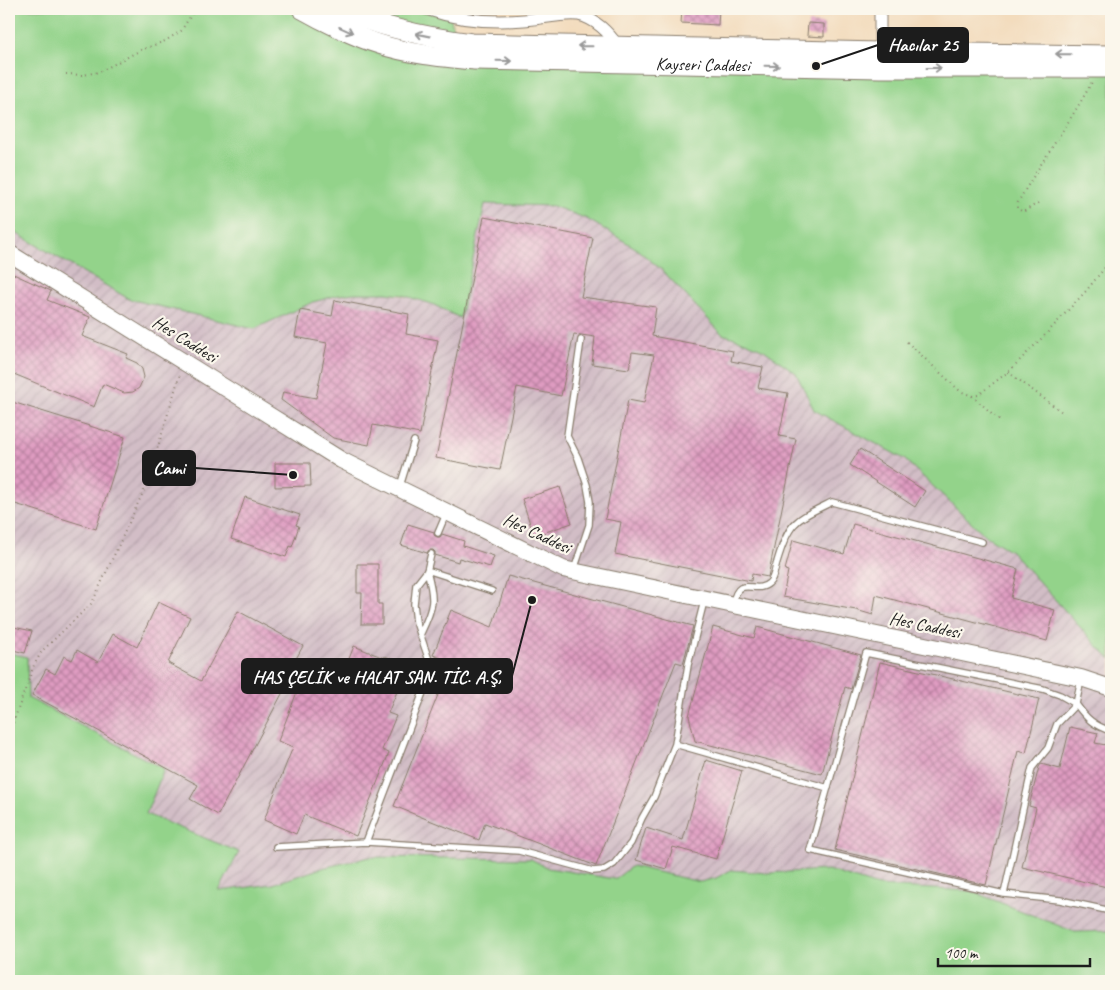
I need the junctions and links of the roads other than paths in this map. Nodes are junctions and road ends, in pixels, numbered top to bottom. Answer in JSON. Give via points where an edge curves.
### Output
{"nodes":[{"id":1,"x":302,"y":9,"type":"edge"},
{"id":2,"x":338,"y":9,"type":"edge"},
{"id":3,"x":426,"y":9,"type":"edge"},
{"id":4,"x":880,"y":9,"type":"edge"},
{"id":5,"x":619,"y":47,"type":"junction"},
{"id":6,"x":880,"y":60,"type":"junction"},
{"id":7,"x":1107,"y":64,"type":"edge"},
{"id":8,"x":9,"y":253,"type":"edge"},
{"id":9,"x":581,"y":340,"type":"dead end"},
{"id":10,"x":414,"y":441,"type":"dead end"},
{"id":11,"x":399,"y":489,"type":"junction"},
{"id":12,"x":447,"y":512,"type":"junction"},
{"id":13,"x":438,"y":533,"type":"dead end"},
{"id":14,"x":982,"y":542,"type":"dead end"},
{"id":15,"x":431,"y":554,"type":"dead end"},
{"id":16,"x":427,"y":570,"type":"junction"},
{"id":17,"x":573,"y":572,"type":"junction"},
{"id":18,"x":492,"y":591,"type":"dead end"},
{"id":19,"x":704,"y":599,"type":"junction"},
{"id":20,"x":732,"y":605,"type":"junction"},
{"id":21,"x":421,"y":633,"type":"junction"},
{"id":22,"x":1081,"y":678,"type":"junction"},
{"id":23,"x":1111,"y":688,"type":"edge"},
{"id":24,"x":1076,"y":704,"type":"junction"},
{"id":25,"x":1111,"y":731,"type":"edge"},
{"id":26,"x":675,"y":744,"type":"junction"},
{"id":27,"x":828,"y":788,"type":"junction"},
{"id":28,"x":366,"y":842,"type":"junction"},
{"id":29,"x":276,"y":847,"type":"dead end"},
{"id":30,"x":1004,"y":894,"type":"junction"},
{"id":31,"x":1111,"y":911,"type":"edge"}],
"edges":[{"from":1,"to":6,"type":"main road","name":"Kayseri Caddesi","one_way":true,"via":[[378,44],[474,60]]},
{"from":5,"to":2,"type":"main road","name":"Kayseri Caddesi","one_way":true,"via":[[472,44],[385,27]]},
{"from":3,"to":5,"type":"street","via":[[473,21],[576,15],[594,21]]},
{"from":4,"to":6,"type":"street"},
{"from":5,"to":6,"type":"main road","name":"Kayseri Caddesi"},
{"from":6,"to":7,"type":"main road","name":"Kayseri Caddesi"},
{"from":8,"to":11,"type":"street","name":"Hes Caddesi","via":[[341,460]]},
{"from":9,"to":17,"type":"lane","via":[[567,436],[578,458],[590,502],[589,524]]},
{"from":10,"to":11,"type":"lane"},
{"from":11,"to":12,"type":"street","name":"Hes Caddesi"},
{"from":12,"to":13,"type":"lane"},
{"from":12,"to":17,"type":"street","name":"Hes Caddesi"},
{"from":14,"to":20,"type":"lane","via":[[832,502],[802,517],[791,527],[768,584],[739,589],[734,594]]},
{"from":15,"to":16,"type":"lane"},
{"from":16,"to":18,"type":"lane"},
{"from":16,"to":21,"type":"lane","via":[[434,598]]},
{"from":16,"to":21,"type":"lane","via":[[416,585],[414,594],[416,622]]},
{"from":17,"to":19,"type":"street","name":"Hes Caddesi"},
{"from":19,"to":20,"type":"street","name":"Hes Caddesi"},
{"from":19,"to":26,"type":"lane","via":[[688,665]]},
{"from":20,"to":22,"type":"street","name":"Hes Caddesi"},
{"from":21,"to":28,"type":"lane","via":[[432,669]]},
{"from":22,"to":23,"type":"street","name":"Hes Caddesi"},
{"from":22,"to":24,"type":"lane"},
{"from":24,"to":25,"type":"lane","via":[[1086,718]]},
{"from":24,"to":27,"type":"lane","via":[[1042,689],[866,653]]},
{"from":24,"to":30,"type":"lane","via":[[1057,724],[1048,748],[1032,768]]},
{"from":26,"to":27,"type":"lane"},
{"from":26,"to":28,"type":"lane","via":[[631,843],[614,864],[604,870],[593,871],[519,851]]},
{"from":27,"to":30,"type":"lane","via":[[810,850]]},
{"from":28,"to":29,"type":"lane"},
{"from":30,"to":31,"type":"lane","via":[[1060,900]]}]}
